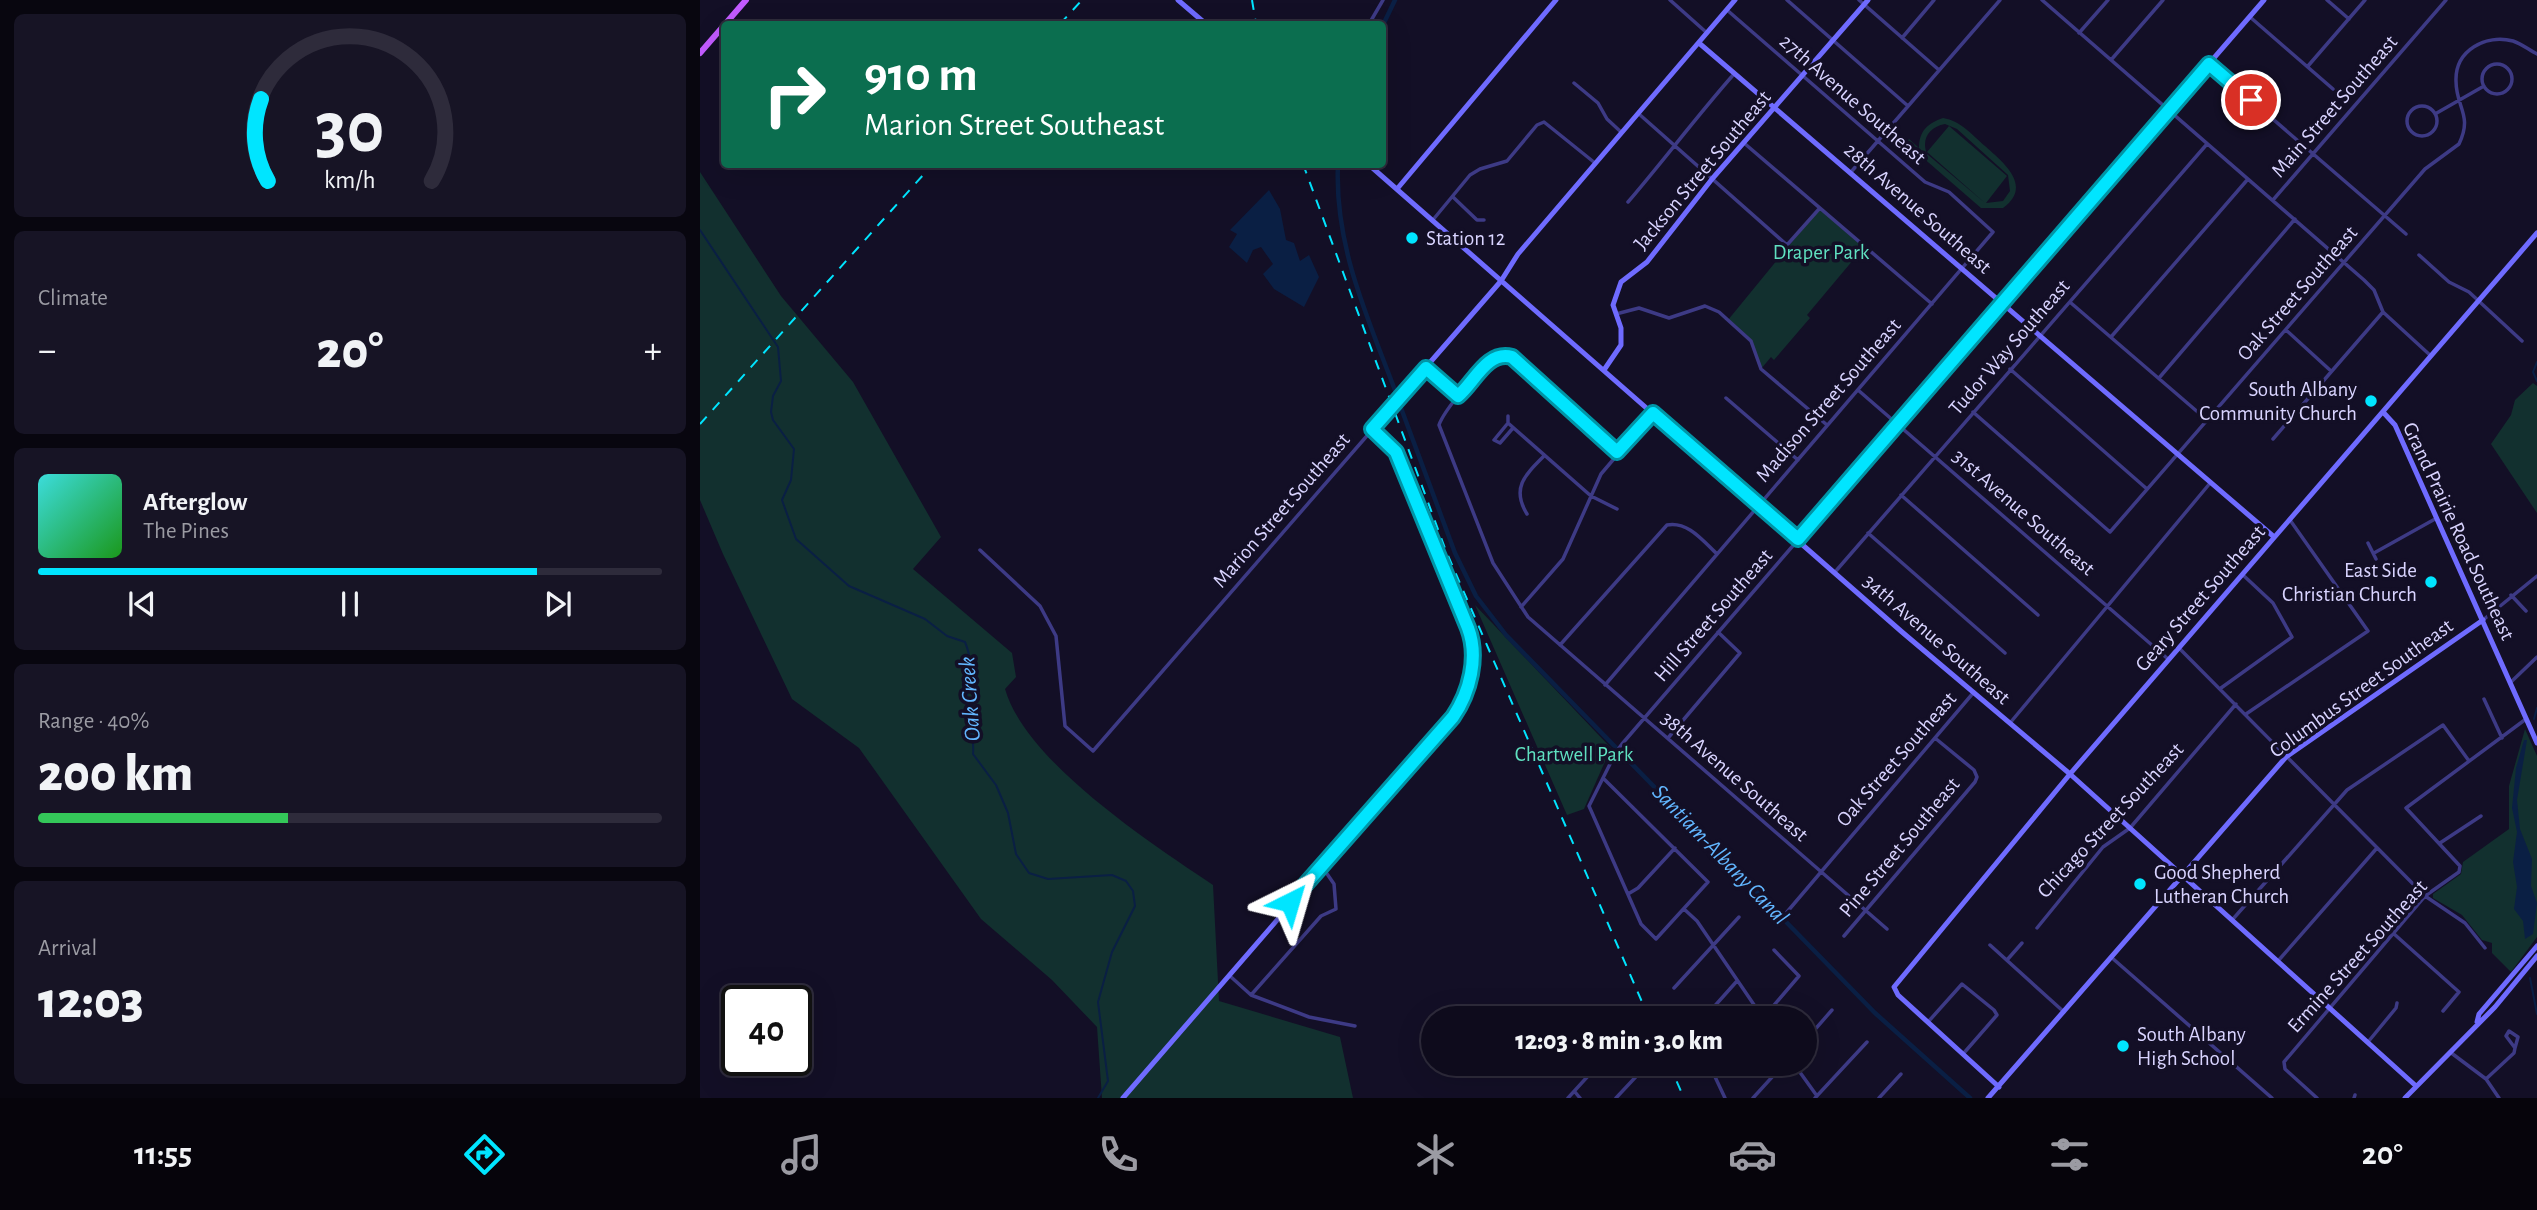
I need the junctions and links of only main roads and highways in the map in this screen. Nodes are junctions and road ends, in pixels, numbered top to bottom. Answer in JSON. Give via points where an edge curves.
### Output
{"nodes":[{"id":1,"x":746,"y":0,"type":"edge"},
{"id":2,"x":728,"y":21,"type":"edge"},
{"id":3,"x":721,"y":29,"type":"edge"},
{"id":4,"x":700,"y":53,"type":"edge"}],
"edges":[{"from":1,"to":2,"type":"main road"},
{"from":3,"to":4,"type":"main road"}]}
